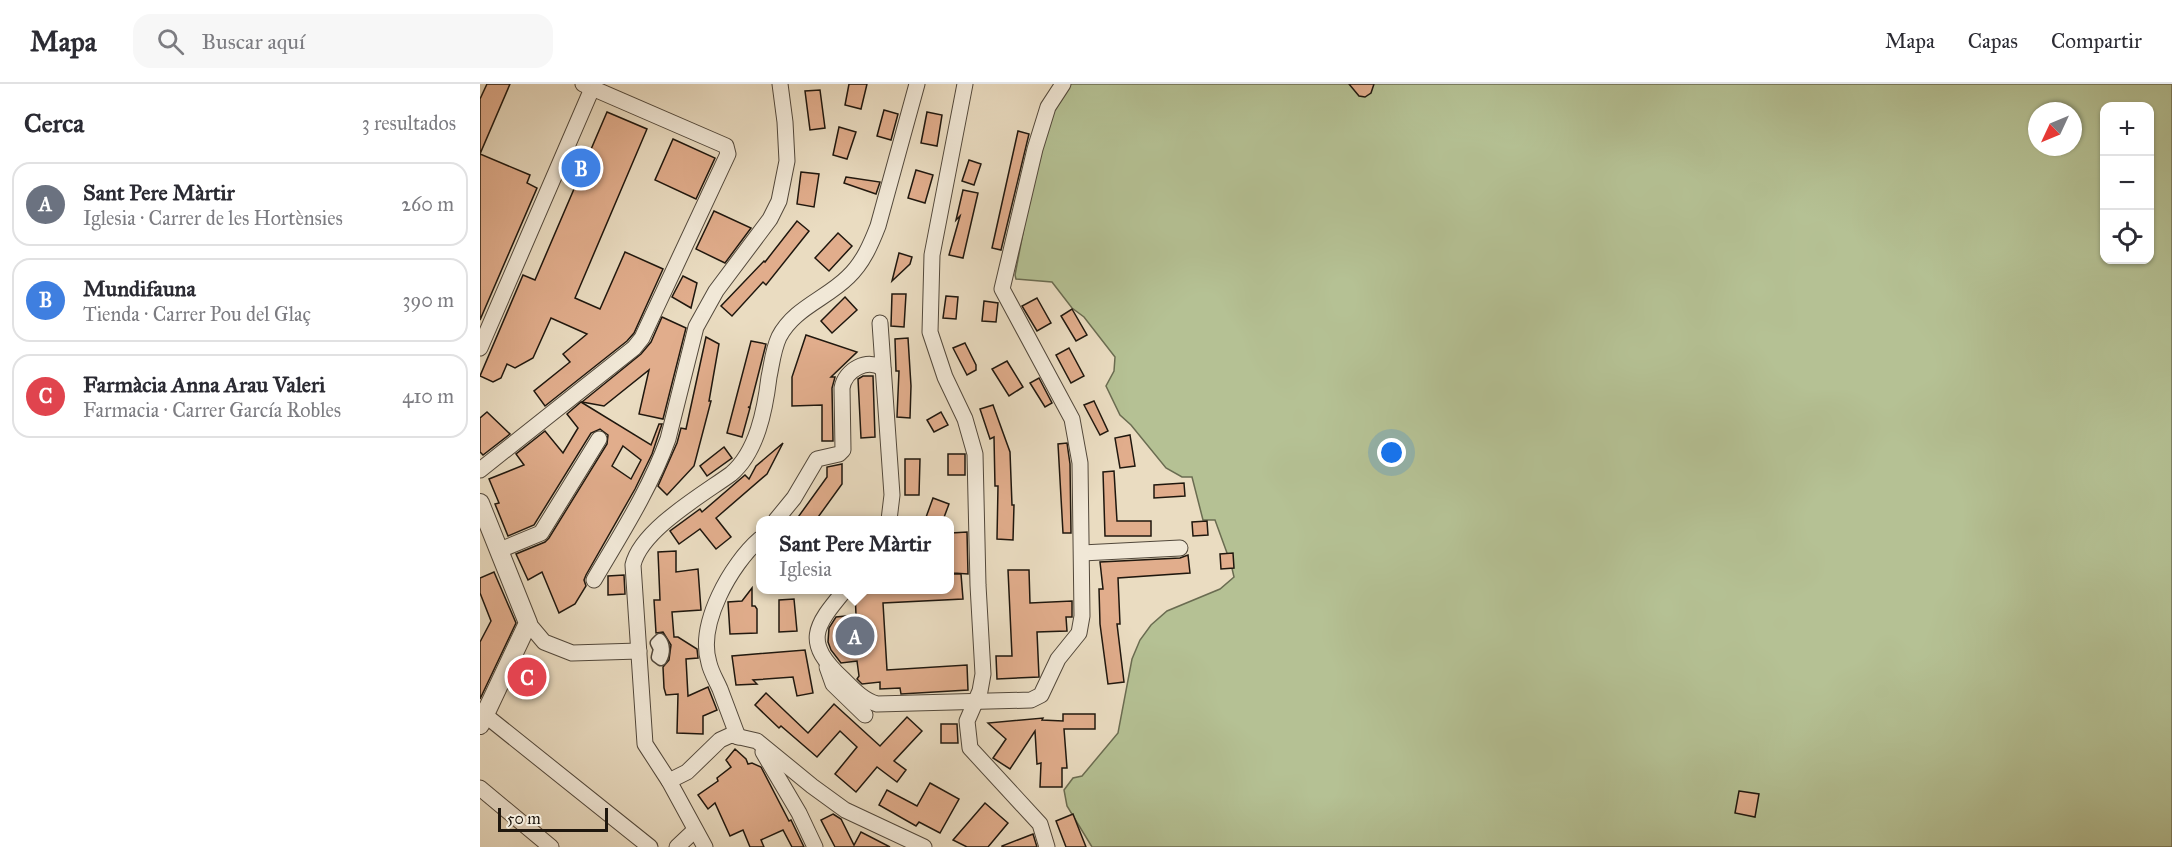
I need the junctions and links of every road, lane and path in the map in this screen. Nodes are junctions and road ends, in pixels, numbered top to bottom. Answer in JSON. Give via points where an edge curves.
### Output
{"nodes":[{"id":1,"x":780,"y":84,"type":"edge"},
{"id":2,"x":917,"y":84,"type":"edge"},
{"id":3,"x":965,"y":84,"type":"edge"},
{"id":4,"x":1062,"y":84,"type":"edge"},
{"id":5,"x":590,"y":85,"type":"edge"},
{"id":6,"x":880,"y":323,"type":"dead end"},
{"id":7,"x":480,"y":348,"type":"edge"},
{"id":8,"x":883,"y":369,"type":"junction"},
{"id":9,"x":599,"y":439,"type":"dead end"},
{"id":10,"x":480,"y":470,"type":"edge"},
{"id":11,"x":480,"y":503,"type":"edge"},
{"id":12,"x":779,"y":516,"type":"edge"},
{"id":13,"x":889,"y":516,"type":"edge"},
{"id":14,"x":756,"y":543,"type":"edge"},
{"id":15,"x":1179,"y":548,"type":"dead end"},
{"id":16,"x":500,"y":550,"type":"junction"},
{"id":17,"x":610,"y":553,"type":"junction"},
{"id":18,"x":1082,"y":553,"type":"junction"},
{"id":19,"x":633,"y":565,"type":"junction"},
{"id":20,"x":594,"y":580,"type":"dead end"},
{"id":21,"x":842,"y":594,"type":"edge"},
{"id":22,"x":528,"y":623,"type":"junction"},
{"id":23,"x":639,"y":651,"type":"junction"},
{"id":24,"x":825,"y":661,"type":"junction"},
{"id":25,"x":975,"y":702,"type":"junction"},
{"id":26,"x":865,"y":715,"type":"dead end"},
{"id":27,"x":482,"y":717,"type":"edge"},
{"id":28,"x":738,"y":737,"type":"junction"},
{"id":29,"x":757,"y":741,"type":"junction"},
{"id":30,"x":669,"y":781,"type":"junction"},
{"id":31,"x":480,"y":788,"type":"edge"},
{"id":32,"x":695,"y":830,"type":"junction"},
{"id":33,"x":550,"y":847,"type":"edge"},
{"id":34,"x":650,"y":847,"type":"edge"},
{"id":35,"x":677,"y":847,"type":"edge"},
{"id":36,"x":705,"y":847,"type":"edge"},
{"id":37,"x":815,"y":847,"type":"edge"},
{"id":38,"x":924,"y":847,"type":"edge"},
{"id":39,"x":1047,"y":847,"type":"edge"}],
"edges":[{"from":1,"to":17,"type":"street","via":[[787,161],[775,211],[716,291],[696,327],[662,454]]},
{"from":2,"to":19,"type":"street","via":[[878,226],[863,258],[847,278],[797,314],[785,328],[772,356],[757,431],[739,466],[654,530],[635,554]]},
{"from":3,"to":25,"type":"street","via":[[932,255],[930,332],[966,419],[975,453],[983,674]]},
{"from":4,"to":18,"type":"street","via":[[1048,107],[1035,149],[1002,289],[1072,419],[1080,463]]},
{"from":5,"to":7,"type":"street"},
{"from":5,"to":10,"type":"street","via":[[726,146],[728,154],[642,338]]},
{"from":6,"to":8,"type":"street"},
{"from":8,"to":12,"type":"street","via":[[874,363],[864,364],[844,380],[843,450],[817,459]]},
{"from":8,"to":13,"type":"street","via":[[892,495]]},
{"from":9,"to":16,"type":"street","via":[[541,533]]},
{"from":11,"to":16,"type":"street"},
{"from":14,"to":28,"type":"street","via":[[731,574],[713,611],[706,638],[708,662]]},
{"from":15,"to":18,"type":"street"},
{"from":16,"to":22,"type":"street"},
{"from":17,"to":19,"type":"street"},
{"from":17,"to":20,"type":"street"},
{"from":18,"to":25,"type":"street","via":[[1079,633],[1058,660],[1041,695],[1031,700]]},
{"from":19,"to":23,"type":"street"},
{"from":21,"to":24,"type":"street","via":[[818,628],[818,645]]},
{"from":22,"to":23,"type":"street","via":[[544,642],[572,653]]},
{"from":22,"to":27,"type":"street"},
{"from":23,"to":30,"type":"street","via":[[645,744]]},
{"from":24,"to":25,"type":"street","via":[[872,702]]},
{"from":24,"to":26,"type":"street","via":[[833,684]]},
{"from":25,"to":39,"type":"street","via":[[966,721],[970,748],[1040,824]]},
{"from":27,"to":34,"type":"street"},
{"from":28,"to":29,"type":"street"},
{"from":28,"to":30,"type":"street","via":[[731,735],[720,740],[696,764]]},
{"from":29,"to":37,"type":"street","via":[[800,813]]},
{"from":29,"to":38,"type":"street","via":[[845,810]]},
{"from":30,"to":32,"type":"street"},
{"from":31,"to":33,"type":"street"},
{"from":32,"to":35,"type":"street"},
{"from":32,"to":36,"type":"street"}]}
